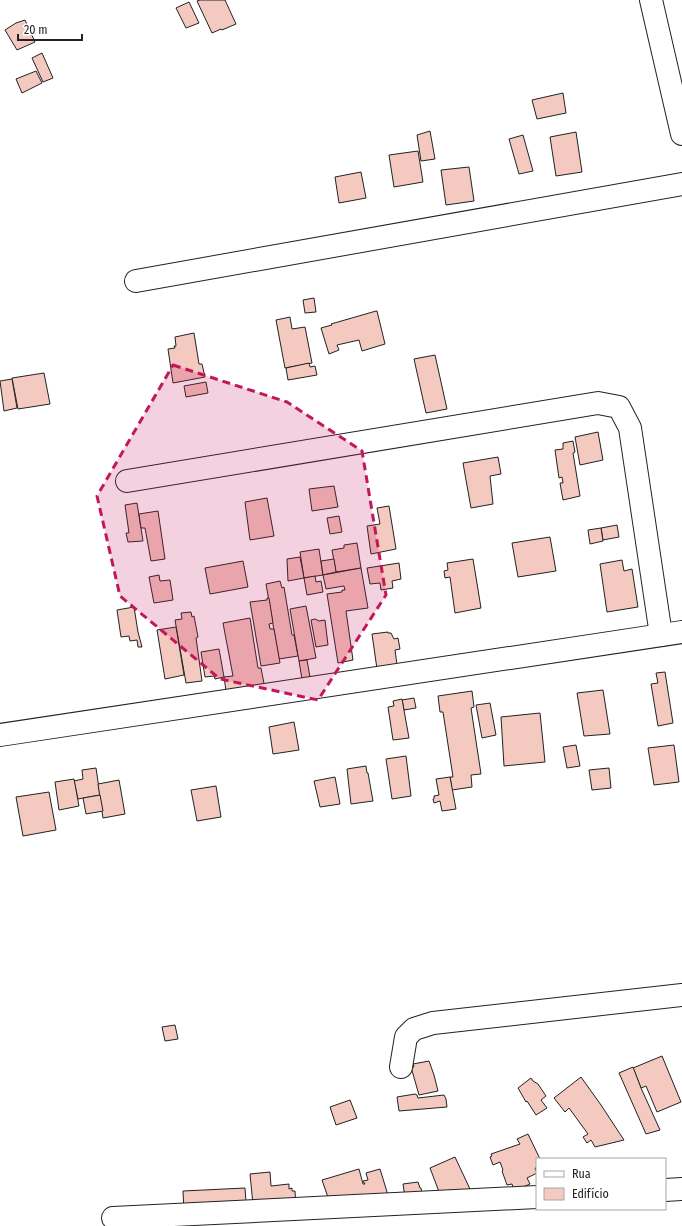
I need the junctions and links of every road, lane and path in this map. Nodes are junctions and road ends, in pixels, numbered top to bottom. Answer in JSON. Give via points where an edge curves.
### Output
{"nodes":[{"id":1,"x":651,"y":0,"type":"edge"},
{"id":2,"x":682,"y":134,"type":"edge"},
{"id":3,"x":682,"y":184,"type":"edge"},
{"id":4,"x":136,"y":281,"type":"dead end"},
{"id":5,"x":127,"y":480,"type":"dead end"},
{"id":6,"x":682,"y":632,"type":"edge"},
{"id":7,"x":661,"y":635,"type":"junction"},
{"id":8,"x":0,"y":736,"type":"edge"},
{"id":9,"x":682,"y":995,"type":"edge"},
{"id":10,"x":401,"y":1067,"type":"dead end"},
{"id":11,"x":682,"y":1189,"type":"edge"},
{"id":12,"x":666,"y":1190,"type":"edge"},
{"id":13,"x":536,"y":1196,"type":"edge"},
{"id":14,"x":113,"y":1218,"type":"dead end"}],
"edges":[{"from":1,"to":2,"type":"street"},
{"from":3,"to":4,"type":"street"},
{"from":5,"to":7,"type":"street","via":[[598,403],[619,407],[630,428]]},
{"from":6,"to":7,"type":"street"},
{"from":7,"to":8,"type":"street"},
{"from":9,"to":10,"type":"street","via":[[433,1023],[414,1029],[406,1037]]},
{"from":11,"to":12,"type":"street"},
{"from":13,"to":14,"type":"street"}]}
